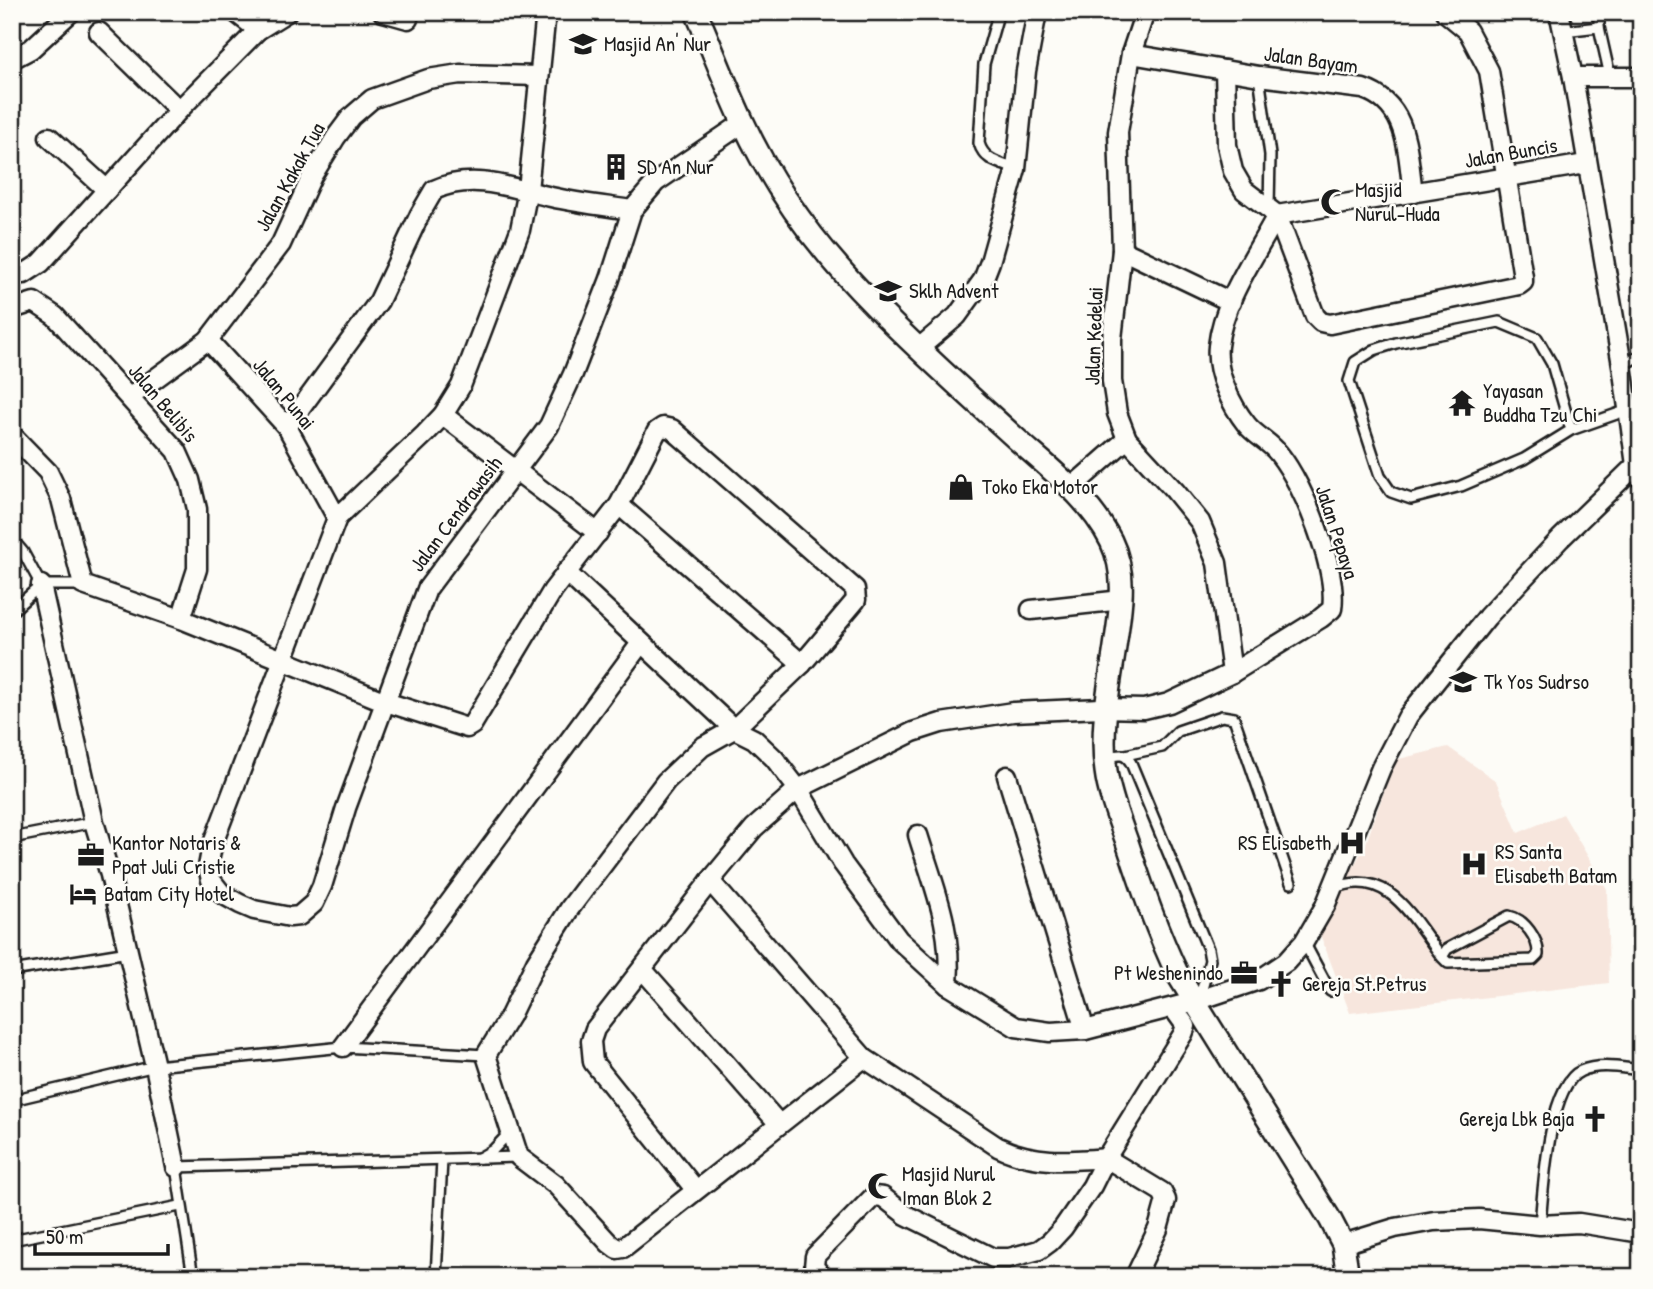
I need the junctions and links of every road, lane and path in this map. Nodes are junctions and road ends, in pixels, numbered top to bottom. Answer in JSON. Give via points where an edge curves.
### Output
{"nodes":[{"id":1,"x":234,"y":12,"type":"edge"},
{"id":2,"x":287,"y":12,"type":"edge"},
{"id":3,"x":383,"y":12,"type":"edge"},
{"id":4,"x":546,"y":12,"type":"edge"},
{"id":5,"x":696,"y":12,"type":"edge"},
{"id":6,"x":1037,"y":12,"type":"edge"},
{"id":7,"x":1145,"y":12,"type":"edge"},
{"id":8,"x":1445,"y":12,"type":"edge"},
{"id":9,"x":1559,"y":12,"type":"edge"},
{"id":10,"x":1599,"y":12,"type":"edge"},
{"id":11,"x":66,"y":14,"type":"edge"},
{"id":12,"x":997,"y":18,"type":"dead end"},
{"id":13,"x":408,"y":19,"type":"dead end"},
{"id":14,"x":1599,"y":27,"type":"junction"},
{"id":15,"x":258,"y":30,"type":"junction"},
{"id":16,"x":1563,"y":31,"type":"junction"},
{"id":17,"x":99,"y":32,"type":"dead end"},
{"id":18,"x":1130,"y":54,"type":"junction"},
{"id":19,"x":12,"y":59,"type":"edge"},
{"id":20,"x":1225,"y":70,"type":"junction"},
{"id":21,"x":539,"y":76,"type":"junction"},
{"id":22,"x":1259,"y":76,"type":"junction"},
{"id":23,"x":1610,"y":76,"type":"junction"},
{"id":24,"x":1573,"y":77,"type":"junction"},
{"id":25,"x":1641,"y":77,"type":"edge"},
{"id":26,"x":179,"y":110,"type":"junction"},
{"id":27,"x":743,"y":123,"type":"junction"},
{"id":28,"x":49,"y":137,"type":"dead end"},
{"id":29,"x":1586,"y":164,"type":"junction"},
{"id":30,"x":1016,"y":169,"type":"junction"},
{"id":31,"x":1508,"y":177,"type":"junction"},
{"id":32,"x":107,"y":190,"type":"junction"},
{"id":33,"x":528,"y":190,"type":"junction"},
{"id":34,"x":1413,"y":193,"type":"junction"},
{"id":35,"x":632,"y":210,"type":"junction"},
{"id":36,"x":1273,"y":211,"type":"junction"},
{"id":37,"x":1122,"y":250,"type":"junction"},
{"id":38,"x":12,"y":273,"type":"edge"},
{"id":39,"x":1231,"y":302,"type":"junction"},
{"id":40,"x":12,"y":310,"type":"edge"},
{"id":41,"x":208,"y":340,"type":"junction"},
{"id":42,"x":919,"y":348,"type":"junction"},
{"id":43,"x":1641,"y":355,"type":"edge"},
{"id":44,"x":1622,"y":365,"type":"junction"},
{"id":45,"x":130,"y":397,"type":"junction"},
{"id":46,"x":1628,"y":410,"type":"junction"},
{"id":47,"x":443,"y":415,"type":"junction"},
{"id":48,"x":287,"y":428,"type":"junction"},
{"id":49,"x":1571,"y":430,"type":"junction"},
{"id":50,"x":12,"y":435,"type":"edge"},
{"id":51,"x":1126,"y":439,"type":"junction"},
{"id":52,"x":516,"y":472,"type":"junction"},
{"id":53,"x":1638,"y":472,"type":"edge"},
{"id":54,"x":1072,"y":487,"type":"junction"},
{"id":55,"x":619,"y":505,"type":"junction"},
{"id":56,"x":337,"y":518,"type":"junction"},
{"id":57,"x":598,"y":533,"type":"junction"},
{"id":58,"x":12,"y":539,"type":"edge"},
{"id":59,"x":566,"y":572,"type":"junction"},
{"id":60,"x":40,"y":585,"type":"junction"},
{"id":61,"x":83,"y":585,"type":"junction"},
{"id":62,"x":1122,"y":600,"type":"junction"},
{"id":63,"x":1031,"y":610,"type":"dead end"},
{"id":64,"x":12,"y":611,"type":"edge"},
{"id":65,"x":181,"y":619,"type":"junction"},
{"id":66,"x":641,"y":643,"type":"junction"},
{"id":67,"x":284,"y":662,"type":"junction"},
{"id":68,"x":802,"y":664,"type":"junction"},
{"id":69,"x":1232,"y":673,"type":"junction"},
{"id":70,"x":386,"y":702,"type":"junction"},
{"id":71,"x":1106,"y":709,"type":"junction"},
{"id":72,"x":734,"y":729,"type":"junction"},
{"id":73,"x":1115,"y":757,"type":"junction"},
{"id":74,"x":1007,"y":776,"type":"dead end"},
{"id":75,"x":798,"y":789,"type":"junction"},
{"id":76,"x":94,"y":822,"type":"junction"},
{"id":77,"x":918,"y":835,"type":"dead end"},
{"id":78,"x":12,"y":838,"type":"edge"},
{"id":79,"x":710,"y":881,"type":"junction"},
{"id":80,"x":1291,"y":883,"type":"dead end"},
{"id":81,"x":1331,"y":890,"type":"junction"},
{"id":82,"x":1304,"y":942,"type":"junction"},
{"id":83,"x":128,"y":952,"type":"junction"},
{"id":84,"x":1442,"y":957,"type":"junction"},
{"id":85,"x":643,"y":970,"type":"junction"},
{"id":86,"x":12,"y":971,"type":"edge"},
{"id":87,"x":948,"y":985,"type":"junction"},
{"id":88,"x":1330,"y":991,"type":"dead end"},
{"id":89,"x":1188,"y":1003,"type":"junction"},
{"id":90,"x":1084,"y":1030,"type":"junction"},
{"id":91,"x":343,"y":1047,"type":"junction"},
{"id":92,"x":486,"y":1055,"type":"junction"},
{"id":93,"x":864,"y":1058,"type":"junction"},
{"id":94,"x":155,"y":1066,"type":"junction"},
{"id":95,"x":1641,"y":1070,"type":"edge"},
{"id":96,"x":12,"y":1100,"type":"edge"},
{"id":97,"x":779,"y":1124,"type":"junction"},
{"id":98,"x":511,"y":1131,"type":"junction"},
{"id":99,"x":519,"y":1157,"type":"junction"},
{"id":100,"x":478,"y":1158,"type":"junction"},
{"id":101,"x":1106,"y":1158,"type":"junction"},
{"id":102,"x":442,"y":1160,"type":"junction"},
{"id":103,"x":176,"y":1167,"type":"junction"},
{"id":104,"x":695,"y":1189,"type":"junction"},
{"id":105,"x":180,"y":1206,"type":"junction"},
{"id":106,"x":1540,"y":1225,"type":"junction"},
{"id":107,"x":1641,"y":1233,"type":"edge"},
{"id":108,"x":12,"y":1240,"type":"edge"},
{"id":109,"x":1343,"y":1244,"type":"junction"},
{"id":110,"x":192,"y":1277,"type":"edge"},
{"id":111,"x":436,"y":1277,"type":"edge"},
{"id":112,"x":823,"y":1277,"type":"edge"},
{"id":113,"x":1135,"y":1277,"type":"edge"},
{"id":114,"x":1348,"y":1277,"type":"edge"}],
"edges":[{"from":1,"to":15,"type":"street"},
{"from":2,"to":15,"type":"street"},
{"from":3,"to":13,"type":"street"},
{"from":4,"to":21,"type":"street"},
{"from":5,"to":27,"type":"street"},
{"from":6,"to":30,"type":"street"},
{"from":7,"to":18,"type":"street","name":"Jalan Kedelai"},
{"from":8,"to":31,"type":"street","via":[[1468,31],[1489,71]]},
{"from":9,"to":16,"type":"street"},
{"from":10,"to":14,"type":"lane"},
{"from":11,"to":19,"type":"street","via":[[44,39]]},
{"from":12,"to":30,"type":"lane","via":[[984,64],[979,144],[988,158]]},
{"from":14,"to":16,"type":"lane"},
{"from":14,"to":23,"type":"lane"},
{"from":15,"to":26,"type":"street"},
{"from":16,"to":24,"type":"street"},
{"from":17,"to":26,"type":"street"},
{"from":18,"to":20,"type":"street","name":"Jalan Bayam"},
{"from":18,"to":37,"type":"street","name":"Jalan Kedelai","via":[[1118,132]]},
{"from":20,"to":22,"type":"street","name":"Jalan Bayam"},
{"from":20,"to":36,"type":"street","via":[[1227,145],[1233,171],[1244,190]]},
{"from":21,"to":33,"type":"street"},
{"from":21,"to":41,"type":"street","name":"Jalan Kakak Tua","via":[[449,76],[372,99],[336,136],[281,244]]},
{"from":22,"to":34,"type":"street","name":"Jalan Bayam","via":[[1378,94],[1397,114]]},
{"from":22,"to":36,"type":"lane"},
{"from":23,"to":24,"type":"street"},
{"from":23,"to":25,"type":"street"},
{"from":24,"to":29,"type":"street"},
{"from":26,"to":32,"type":"street"},
{"from":27,"to":35,"type":"street","via":[[656,182]]},
{"from":27,"to":42,"type":"street","via":[[811,233],[874,306]]},
{"from":28,"to":32,"type":"street"},
{"from":29,"to":31,"type":"street","name":"Jalan Buncis"},
{"from":29,"to":44,"type":"street"},
{"from":30,"to":42,"type":"street","via":[[983,280],[957,316]]},
{"from":31,"to":34,"type":"street","name":"Jalan Buncis"},
{"from":31,"to":36,"type":"street","via":[[1523,277],[1520,285],[1330,324],[1315,316]]},
{"from":32,"to":38,"type":"street","via":[[41,263],[24,274]]},
{"from":33,"to":35,"type":"street"},
{"from":33,"to":47,"type":"street","via":[[520,230],[470,365]]},
{"from":33,"to":48,"type":"street","via":[[479,181],[434,190],[379,301]]},
{"from":34,"to":36,"type":"street","name":"Jalan Buncis"},
{"from":35,"to":52,"type":"street","name":"Jalan Cendrawasih","via":[[611,279],[565,392],[549,426]]},
{"from":36,"to":39,"type":"street","name":"Jalan Pepaya"},
{"from":37,"to":39,"type":"street"},
{"from":37,"to":51,"type":"street","name":"Jalan Kedelai","via":[[1112,381],[1116,413]]},
{"from":39,"to":69,"type":"street","name":"Jalan Pepaya","via":[[1218,346],[1223,380],[1248,426],[1279,452],[1293,477],[1312,515],[1334,593],[1332,609],[1321,618]]},
{"from":40,"to":45,"type":"street","name":"Jalan Belibis","via":[[34,302],[55,316]]},
{"from":41,"to":45,"type":"street","name":"Jalan Kakak Tua"},
{"from":41,"to":48,"type":"street","name":"Jalan Punai"},
{"from":42,"to":54,"type":"street"},
{"from":43,"to":44,"type":"lane"},
{"from":44,"to":46,"type":"street"},
{"from":45,"to":65,"type":"street","name":"Jalan Belibis","via":[[177,451],[197,509],[197,569]]},
{"from":46,"to":49,"type":"lane"},
{"from":46,"to":53,"type":"street"},
{"from":47,"to":52,"type":"street"},
{"from":47,"to":56,"type":"street"},
{"from":48,"to":56,"type":"street","name":"Jalan Punai"},
{"from":49,"to":49,"type":"lane","via":[[1552,364],[1537,338],[1499,323],[1374,350],[1355,362],[1349,381],[1380,477],[1391,492],[1411,499],[1461,486],[1513,464]]},
{"from":50,"to":61,"type":"street","via":[[48,472],[61,499]]},
{"from":51,"to":54,"type":"street"},
{"from":51,"to":69,"type":"street","name":"Jalan Kedelai","via":[[1200,522],[1217,563]]},
{"from":52,"to":57,"type":"street"},
{"from":52,"to":70,"type":"street","name":"Jalan Cendrawasih","via":[[427,589]]},
{"from":53,"to":81,"type":"street","via":[[1560,539],[1487,617],[1408,716],[1381,768]]},
{"from":54,"to":62,"type":"street","via":[[1113,545],[1121,569]]},
{"from":55,"to":57,"type":"street"},
{"from":55,"to":68,"type":"street"},
{"from":55,"to":68,"type":"street","via":[[657,431],[672,429],[857,592],[855,603]]},
{"from":56,"to":67,"type":"street"},
{"from":57,"to":59,"type":"street"},
{"from":58,"to":60,"type":"lane"},
{"from":59,"to":66,"type":"street"},
{"from":59,"to":70,"type":"street","via":[[470,727]]},
{"from":60,"to":61,"type":"lane"},
{"from":60,"to":64,"type":"lane"},
{"from":60,"to":76,"type":"street"},
{"from":61,"to":65,"type":"street"},
{"from":62,"to":63,"type":"street"},
{"from":62,"to":71,"type":"street"},
{"from":65,"to":67,"type":"street"},
{"from":66,"to":72,"type":"street"},
{"from":66,"to":91,"type":"street"},
{"from":67,"to":70,"type":"street"},
{"from":67,"to":70,"type":"street","name":"Jalan Cendrawasih","via":[[212,846],[208,867],[222,894],[254,911],[299,916],[314,902]]},
{"from":68,"to":72,"type":"street"},
{"from":69,"to":71,"type":"street","name":"Jalan Pepaya","via":[[1169,703],[1144,709]]},
{"from":71,"to":73,"type":"street"},
{"from":71,"to":75,"type":"street","name":"Jalan Pepaya","via":[[1013,712],[941,723]]},
{"from":72,"to":75,"type":"street","via":[[754,739]]},
{"from":72,"to":92,"type":"street","via":[[702,747],[657,792],[570,908]]},
{"from":73,"to":80,"type":"lane","via":[[1162,747],[1178,731],[1222,716],[1234,718]]},
{"from":73,"to":89,"type":"street","via":[[1106,773],[1113,802]]},
{"from":73,"to":89,"type":"lane","via":[[1131,763],[1210,954]]},
{"from":74,"to":90,"type":"street"},
{"from":75,"to":79,"type":"street","name":"Jalan Pepaya","via":[[754,828]]},
{"from":75,"to":87,"type":"street","via":[[863,893],[899,940]]},
{"from":76,"to":78,"type":"lane"},
{"from":76,"to":83,"type":"street"},
{"from":77,"to":87,"type":"street","via":[[947,929]]},
{"from":79,"to":85,"type":"street","name":"Jalan Pepaya"},
{"from":79,"to":93,"type":"street"},
{"from":81,"to":82,"type":"street"},
{"from":81,"to":84,"type":"lane","via":[[1344,884],[1375,883],[1385,888]]},
{"from":82,"to":88,"type":"lane"},
{"from":82,"to":89,"type":"street","via":[[1259,980]]},
{"from":83,"to":86,"type":"lane"},
{"from":83,"to":94,"type":"street"},
{"from":84,"to":84,"type":"lane","via":[[1447,949],[1509,916],[1525,924],[1539,949],[1533,960],[1457,964]]},
{"from":85,"to":97,"type":"street"},
{"from":85,"to":104,"type":"street","name":"Jalan Pepaya","via":[[595,1029],[593,1062]]},
{"from":87,"to":90,"type":"street","via":[[1016,1027]]},
{"from":89,"to":90,"type":"street"},
{"from":89,"to":101,"type":"street","via":[[1183,1034]]},
{"from":89,"to":109,"type":"street"},
{"from":91,"to":92,"type":"lane"},
{"from":91,"to":94,"type":"lane"},
{"from":92,"to":98,"type":"street"},
{"from":93,"to":97,"type":"street"},
{"from":93,"to":101,"type":"street","via":[[1017,1156],[1059,1162]]},
{"from":94,"to":96,"type":"lane"},
{"from":94,"to":103,"type":"street"},
{"from":95,"to":106,"type":"lane","via":[[1589,1069],[1577,1073],[1566,1085],[1551,1129]]},
{"from":97,"to":104,"type":"street"},
{"from":98,"to":99,"type":"street"},
{"from":98,"to":100,"type":"lane"},
{"from":99,"to":100,"type":"lane"},
{"from":99,"to":104,"type":"street","via":[[556,1185],[617,1249]]},
{"from":100,"to":102,"type":"lane"},
{"from":101,"to":112,"type":"street","via":[[1063,1228],[1051,1242],[1026,1255],[993,1258],[874,1196],[815,1256],[814,1267]]},
{"from":101,"to":113,"type":"street","via":[[1162,1192],[1166,1200]]},
{"from":102,"to":103,"type":"lane"},
{"from":102,"to":111,"type":"lane"},
{"from":103,"to":105,"type":"lane"},
{"from":105,"to":108,"type":"lane"},
{"from":105,"to":110,"type":"lane"},
{"from":106,"to":107,"type":"street","via":[[1579,1223]]},
{"from":106,"to":109,"type":"street","via":[[1479,1219],[1434,1222]]},
{"from":109,"to":114,"type":"street"}]}
